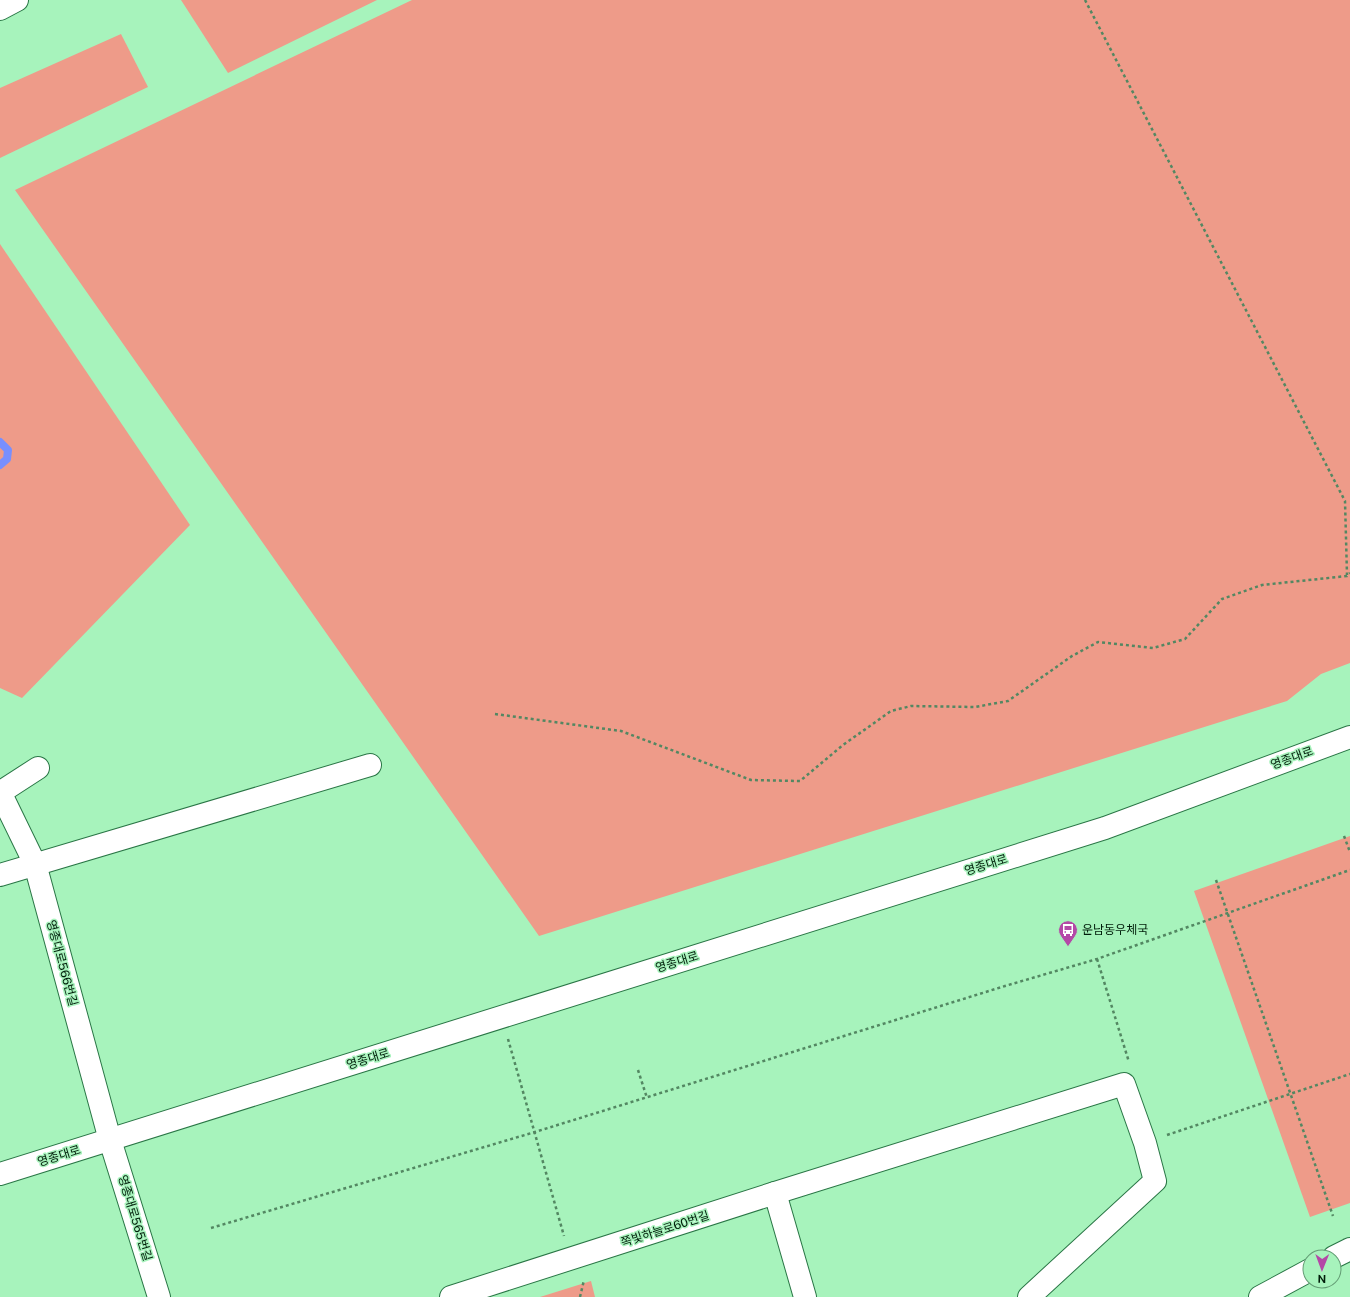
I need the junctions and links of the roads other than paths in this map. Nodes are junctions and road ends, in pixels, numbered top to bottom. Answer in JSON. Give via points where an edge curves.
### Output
{"nodes":[{"id":1,"x":17,"y":0,"type":"edge"},
{"id":2,"x":0,"y":9,"type":"edge"},
{"id":3,"x":1350,"y":737,"type":"edge"},
{"id":4,"x":370,"y":765,"type":"dead end"},
{"id":5,"x":38,"y":768,"type":"dead end"},
{"id":6,"x":0,"y":792,"type":"edge"},
{"id":7,"x":35,"y":864,"type":"junction"},
{"id":8,"x":0,"y":876,"type":"edge"},
{"id":9,"x":110,"y":1140,"type":"junction"},
{"id":10,"x":0,"y":1174,"type":"edge"},
{"id":11,"x":775,"y":1193,"type":"junction"},
{"id":12,"x":1302,"y":1274,"type":"edge"},
{"id":13,"x":159,"y":1297,"type":"edge"},
{"id":14,"x":451,"y":1297,"type":"edge"},
{"id":15,"x":805,"y":1297,"type":"edge"},
{"id":16,"x":1029,"y":1297,"type":"edge"},
{"id":17,"x":1260,"y":1297,"type":"edge"}],
"edges":[{"from":1,"to":2,"type":"street"},
{"from":3,"to":9,"type":"street","name":"영종대로","via":[[1105,828]]},
{"from":4,"to":7,"type":"street"},
{"from":5,"to":6,"type":"street"},
{"from":6,"to":7,"type":"street","name":"영종대로566번길"},
{"from":7,"to":8,"type":"street"},
{"from":7,"to":9,"type":"street","name":"영종대로566번길"},
{"from":9,"to":10,"type":"street","name":"영종대로"},
{"from":9,"to":13,"type":"street","name":"영종대로565번길"},
{"from":11,"to":14,"type":"street","name":"쪽빛하늘로60번길"},
{"from":11,"to":15,"type":"street"},
{"from":11,"to":16,"type":"street","name":"쪽빛하늘로60번길","via":[[1124,1084],[1145,1142],[1155,1181]]},
{"from":12,"to":17,"type":"street"}]}
